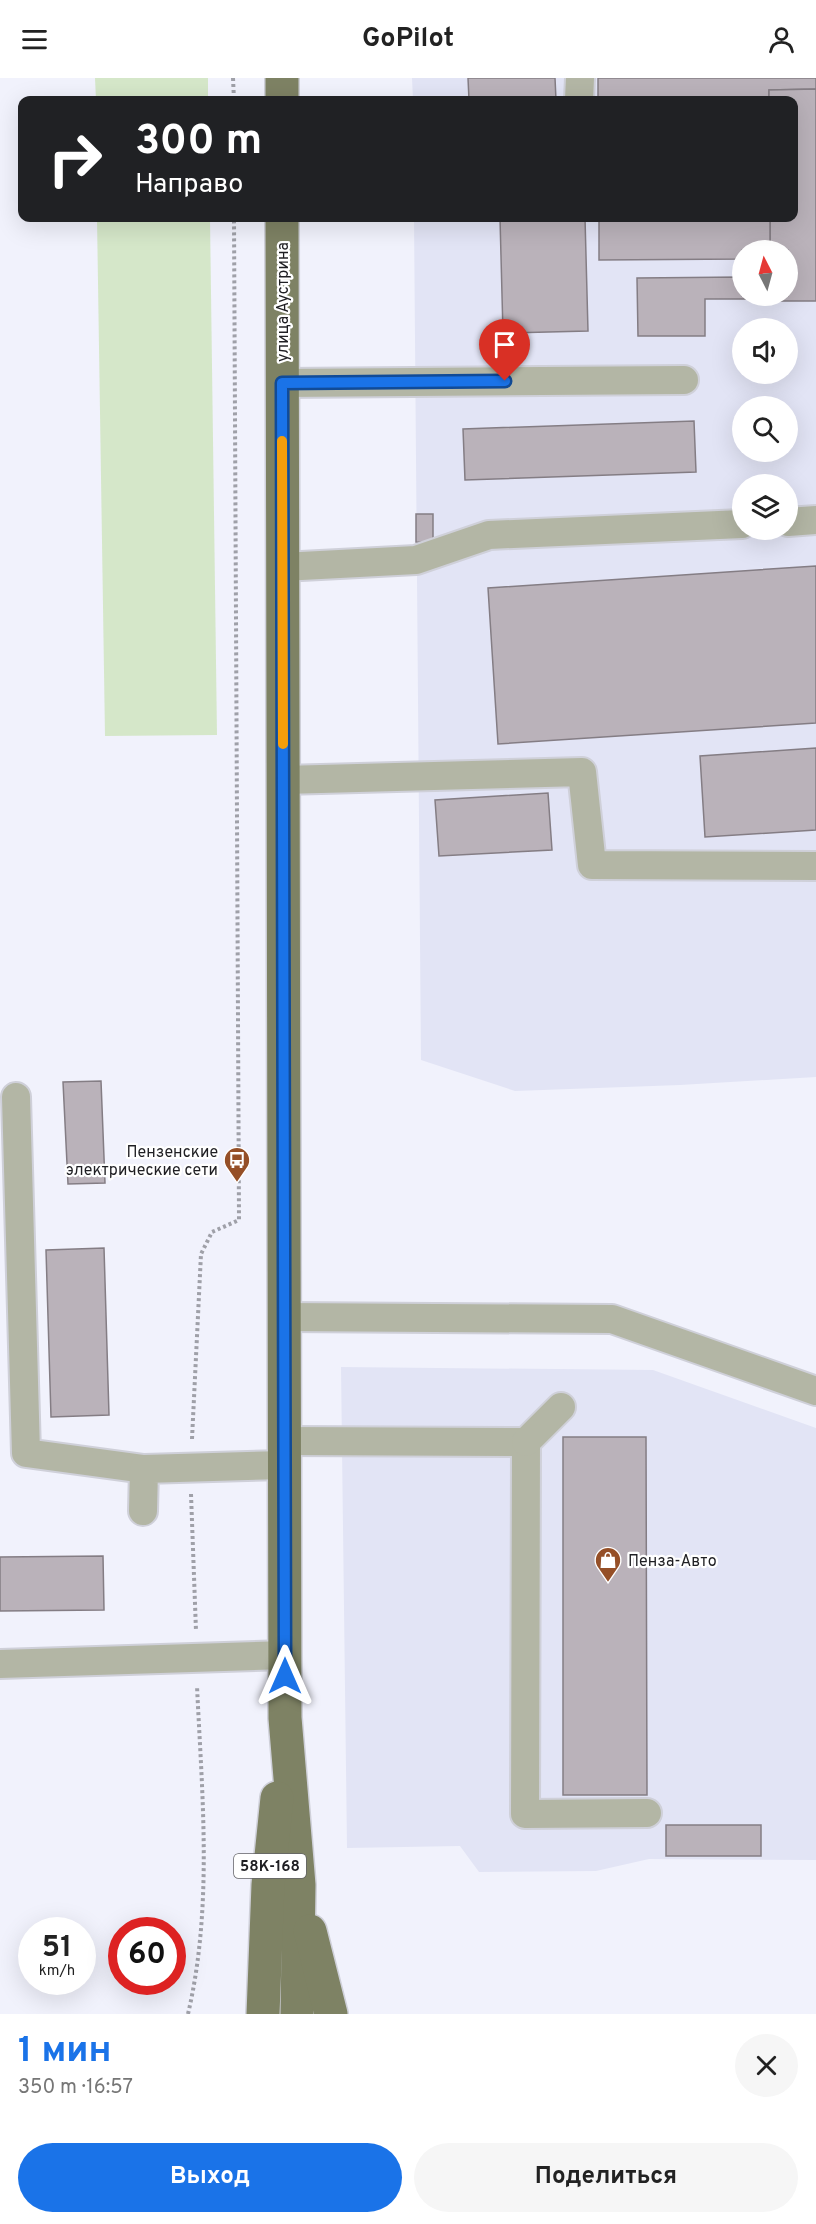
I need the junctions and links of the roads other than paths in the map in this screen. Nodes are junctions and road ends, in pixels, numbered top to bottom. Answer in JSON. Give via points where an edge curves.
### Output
{"nodes":[{"id":1,"x":282,"y":78,"type":"edge"},
{"id":2,"x":580,"y":78,"type":"edge"},
{"id":3,"x":282,"y":96,"type":"edge"},
{"id":4,"x":579,"y":96,"type":"edge"},
{"id":5,"x":282,"y":222,"type":"edge"},
{"id":6,"x":684,"y":380,"type":"dead end"},
{"id":7,"x":282,"y":383,"type":"junction"},
{"id":8,"x":816,"y":520,"type":"edge"},
{"id":9,"x":798,"y":521,"type":"edge"},
{"id":10,"x":732,"y":524,"type":"edge"},
{"id":11,"x":282,"y":567,"type":"junction"},
{"id":12,"x":283,"y":780,"type":"junction"},
{"id":13,"x":816,"y":866,"type":"edge"},
{"id":14,"x":16,"y":1097,"type":"dead end"},
{"id":15,"x":284,"y":1317,"type":"junction"},
{"id":16,"x":816,"y":1391,"type":"edge"},
{"id":17,"x":561,"y":1407,"type":"dead end"},
{"id":18,"x":526,"y":1443,"type":"junction"},
{"id":19,"x":284,"y":1453,"type":"junction"},
{"id":20,"x":144,"y":1468,"type":"junction"},
{"id":21,"x":143,"y":1511,"type":"dead end"},
{"id":22,"x":285,"y":1655,"type":"junction"},
{"id":23,"x":0,"y":1664,"type":"edge"},
{"id":24,"x":647,"y":1813,"type":"dead end"},
{"id":25,"x":284,"y":1885,"type":"junction"},
{"id":26,"x":252,"y":2014,"type":"edge"},
{"id":27,"x":263,"y":2014,"type":"edge"},
{"id":28,"x":297,"y":2014,"type":"edge"},
{"id":29,"x":331,"y":2014,"type":"edge"}],
"edges":[{"from":1,"to":3,"type":"main road"},
{"from":2,"to":4,"type":"lane"},
{"from":5,"to":7,"type":"main road","name":"улица Аустрина"},
{"from":6,"to":7,"type":"lane"},
{"from":7,"to":11,"type":"main road","name":"улица Аустрина"},
{"from":8,"to":9,"type":"lane"},
{"from":10,"to":11,"type":"lane","via":[[489,535],[416,560]]},
{"from":11,"to":12,"type":"main road","name":"улица Аустрина"},
{"from":12,"to":13,"type":"lane","via":[[582,772],[592,865]]},
{"from":12,"to":15,"type":"main road","name":"улица Аустрина"},
{"from":14,"to":20,"type":"lane","via":[[26,1453]]},
{"from":15,"to":16,"type":"lane","via":[[612,1319]]},
{"from":15,"to":19,"type":"main road","name":"улица Аустрина"},
{"from":17,"to":18,"type":"lane"},
{"from":18,"to":19,"type":"lane"},
{"from":18,"to":24,"type":"lane","via":[[525,1814]]},
{"from":19,"to":20,"type":"lane","via":[[190,1467]]},
{"from":19,"to":22,"type":"main road","name":"улица Аустрина"},
{"from":20,"to":21,"type":"lane"},
{"from":22,"to":23,"type":"lane"},
{"from":22,"to":25,"type":"main road","name":"улица Аустрина"},
{"from":25,"to":26,"type":"main road"},
{"from":25,"to":27,"type":"main road","number":"58К-168"},
{"from":25,"to":28,"type":"main road"},
{"from":25,"to":29,"type":"main road"}]}
